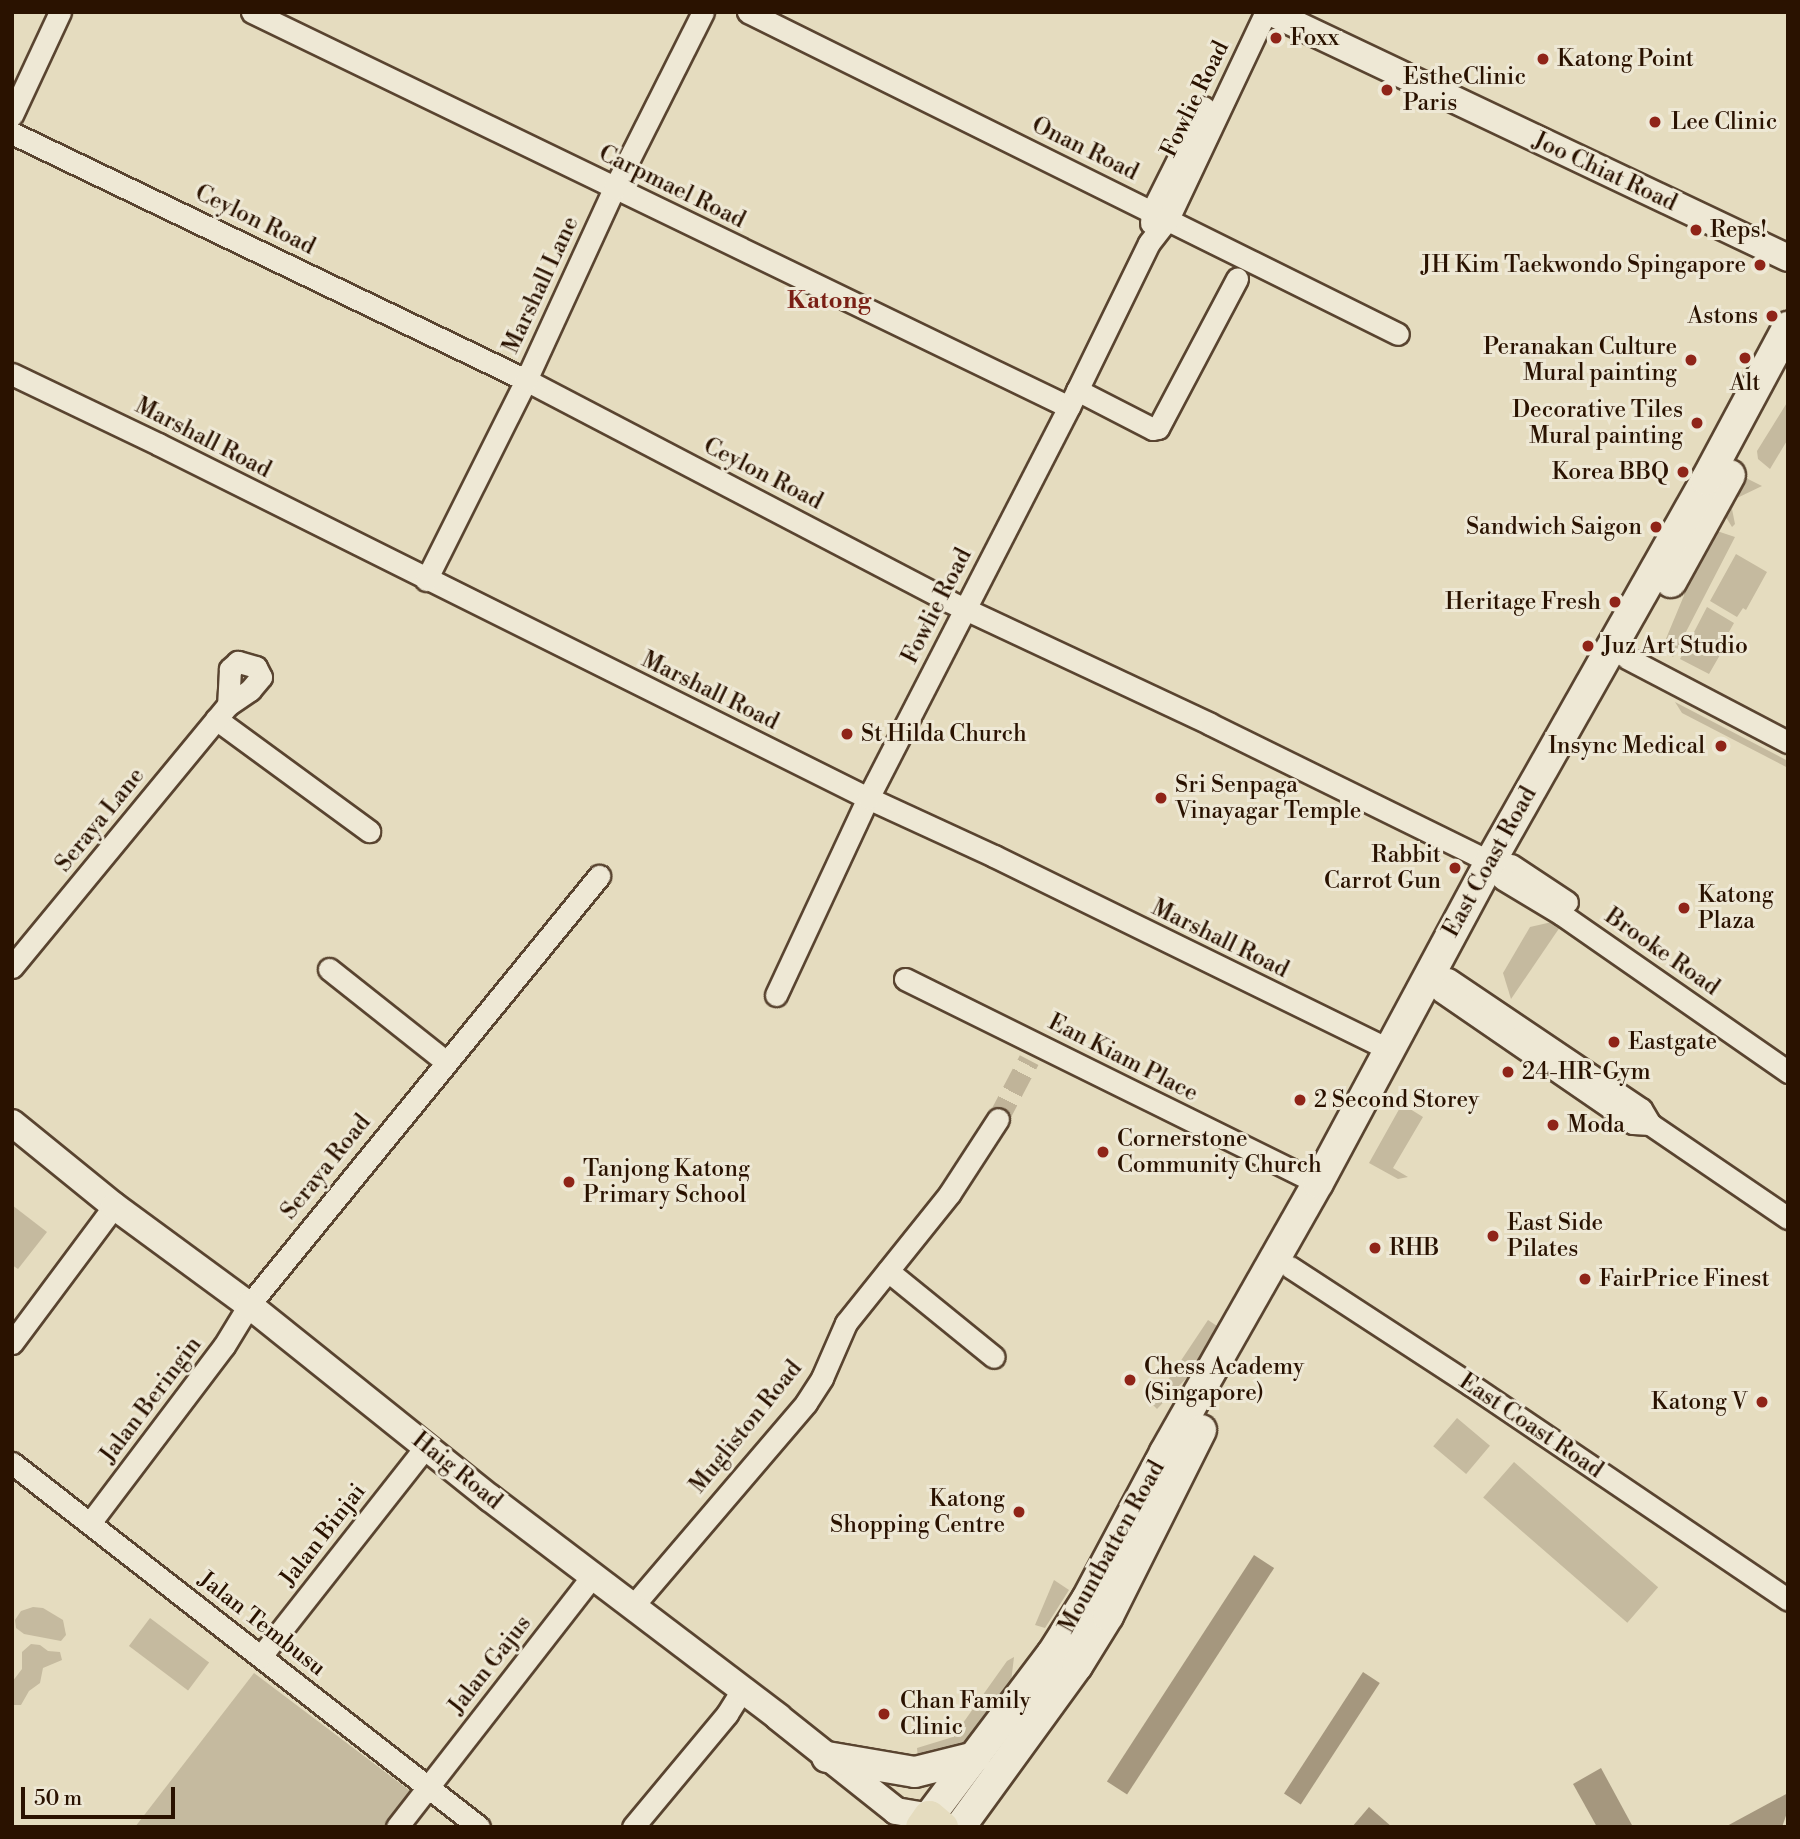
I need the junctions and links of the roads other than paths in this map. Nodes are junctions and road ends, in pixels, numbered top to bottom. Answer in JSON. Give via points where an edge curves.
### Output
{"nodes":[{"id":1,"x":60,"y":12,"type":"edge"},
{"id":2,"x":253,"y":12,"type":"edge"},
{"id":3,"x":703,"y":12,"type":"edge"},
{"id":4,"x":748,"y":12,"type":"edge"},
{"id":5,"x":1254,"y":12,"type":"edge"},
{"id":6,"x":1268,"y":12,"type":"edge"},
{"id":7,"x":12,"y":115,"type":"edge"},
{"id":8,"x":12,"y":133,"type":"edge"},
{"id":9,"x":614,"y":189,"type":"junction"},
{"id":10,"x":1160,"y":215,"type":"junction"},
{"id":11,"x":1788,"y":258,"type":"edge"},
{"id":12,"x":1237,"y":279,"type":"dead end"},
{"id":13,"x":1788,"y":327,"type":"edge"},
{"id":14,"x":1398,"y":334,"type":"dead end"},
{"id":15,"x":1788,"y":371,"type":"edge"},
{"id":16,"x":12,"y":374,"type":"edge"},
{"id":17,"x":526,"y":380,"type":"junction"},
{"id":18,"x":1073,"y":399,"type":"junction"},
{"id":19,"x":426,"y":580,"type":"junction"},
{"id":20,"x":964,"y":609,"type":"junction"},
{"id":21,"x":1627,"y":659,"type":"junction"},
{"id":22,"x":1788,"y":743,"type":"edge"},
{"id":23,"x":868,"y":798,"type":"junction"},
{"id":24,"x":369,"y":831,"type":"dead end"},
{"id":25,"x":1501,"y":868,"type":"junction"},
{"id":26,"x":599,"y":876,"type":"dead end"},
{"id":27,"x":12,"y":967,"type":"edge"},
{"id":28,"x":329,"y":970,"type":"dead end"},
{"id":29,"x":905,"y":979,"type":"dead end"},
{"id":30,"x":1444,"y":985,"type":"junction"},
{"id":31,"x":776,"y":995,"type":"dead end"},
{"id":32,"x":1388,"y":1049,"type":"junction"},
{"id":33,"x":1788,"y":1055,"type":"edge"},
{"id":34,"x":445,"y":1061,"type":"junction"},
{"id":35,"x":1788,"y":1072,"type":"edge"},
{"id":36,"x":998,"y":1119,"type":"tunnel mouth"},
{"id":37,"x":12,"y":1123,"type":"edge"},
{"id":38,"x":1318,"y":1183,"type":"junction"},
{"id":39,"x":114,"y":1206,"type":"junction"},
{"id":40,"x":1788,"y":1218,"type":"edge"},
{"id":41,"x":1284,"y":1260,"type":"junction"},
{"id":42,"x":888,"y":1270,"type":"junction"},
{"id":43,"x":249,"y":1305,"type":"junction"},
{"id":44,"x":12,"y":1343,"type":"edge"},
{"id":45,"x":994,"y":1357,"type":"dead end"},
{"id":46,"x":426,"y":1446,"type":"junction"},
{"id":47,"x":12,"y":1463,"type":"edge"},
{"id":48,"x":90,"y":1523,"type":"junction"},
{"id":49,"x":593,"y":1575,"type":"junction"},
{"id":50,"x":1788,"y":1600,"type":"edge"},
{"id":51,"x":632,"y":1607,"type":"junction"},
{"id":52,"x":261,"y":1656,"type":"junction"},
{"id":53,"x":742,"y":1690,"type":"junction"},
{"id":54,"x":827,"y":1757,"type":"junction"},
{"id":55,"x":975,"y":1757,"type":"junction"},
{"id":56,"x":430,"y":1786,"type":"junction"},
{"id":57,"x":929,"y":1823,"type":"edge"},
{"id":58,"x":397,"y":1827,"type":"edge"},
{"id":59,"x":479,"y":1827,"type":"edge"},
{"id":60,"x":633,"y":1827,"type":"edge"}],
"edges":[{"from":1,"to":7,"type":"street"},
{"from":2,"to":9,"type":"street","name":"Carpmael Road"},
{"from":3,"to":9,"type":"street","name":"Marshall Lane"},
{"from":4,"to":10,"type":"street","name":"Onan Road"},
{"from":5,"to":10,"type":"street","name":"Fowlie Road"},
{"from":6,"to":10,"type":"street","name":"Fowlie Road"},
{"from":6,"to":11,"type":"street","name":"Joo Chiat Road"},
{"from":8,"to":17,"type":"street","name":"Ceylon Road"},
{"from":9,"to":17,"type":"street","name":"Marshall Lane"},
{"from":9,"to":18,"type":"street","name":"Carpmael Road"},
{"from":10,"to":14,"type":"street","name":"Onan Road"},
{"from":10,"to":18,"type":"street","name":"Fowlie Road"},
{"from":12,"to":18,"type":"street","name":"Carpmael Road","via":[[1158,428]]},
{"from":13,"to":25,"type":"main road","name":"East Coast Road"},
{"from":15,"to":21,"type":"main road","name":"East Coast Road"},
{"from":16,"to":19,"type":"street","name":"Marshall Road"},
{"from":17,"to":19,"type":"street","name":"Marshall Lane"},
{"from":17,"to":20,"type":"street","name":"Ceylon Road"},
{"from":18,"to":20,"type":"street","name":"Fowlie Road"},
{"from":19,"to":23,"type":"street","name":"Marshall Road"},
{"from":20,"to":23,"type":"street","name":"Fowlie Road"},
{"from":20,"to":25,"type":"street","name":"Ceylon Road"},
{"from":21,"to":22,"type":"street"},
{"from":21,"to":25,"type":"main road","name":"East Coast Road"},
{"from":23,"to":31,"type":"street","name":"Fowlie Road"},
{"from":23,"to":32,"type":"street","name":"Marshall Road"},
{"from":24,"to":27,"type":"street","name":"Seraya Lane","via":[[222,712]]},
{"from":25,"to":30,"type":"main road","name":"East Coast Road"},
{"from":25,"to":32,"type":"main road","name":"East Coast Road"},
{"from":25,"to":33,"type":"street","name":"Brooke Road"},
{"from":25,"to":35,"type":"street","name":"Brooke Road"},
{"from":26,"to":34,"type":"street","name":"Seraya Road"},
{"from":28,"to":34,"type":"street"},
{"from":29,"to":38,"type":"street","name":"Ean Kiam Place","via":[[1033,1052]]},
{"from":30,"to":40,"type":"street","via":[[1530,1042],[1633,1123],[1650,1124]]},
{"from":30,"to":41,"type":"main road","name":"East Coast Road"},
{"from":32,"to":38,"type":"main road","name":"East Coast Road"},
{"from":34,"to":43,"type":"street","name":"Seraya Road"},
{"from":36,"to":42,"type":"street","name":"Mugliston Road","via":[[950,1194]]},
{"from":37,"to":39,"type":"street","name":"Haig Road"},
{"from":38,"to":41,"type":"main road","name":"East Coast Road"},
{"from":39,"to":43,"type":"street","name":"Haig Road"},
{"from":39,"to":44,"type":"street"},
{"from":41,"to":50,"type":"street","name":"East Coast Road"},
{"from":41,"to":55,"type":"main road","name":"Mountbatten Road","via":[[1087,1599]]},
{"from":41,"to":57,"type":"main road","name":"Mountbatten Road","via":[[1108,1616],[1077,1666]]},
{"from":42,"to":45,"type":"street"},
{"from":42,"to":51,"type":"street","name":"Mugliston Road","via":[[846,1323],[806,1403]]},
{"from":43,"to":46,"type":"street","name":"Haig Road"},
{"from":43,"to":48,"type":"street","name":"Jalan Beringin","via":[[224,1346]]},
{"from":46,"to":49,"type":"street","name":"Haig Road"},
{"from":46,"to":52,"type":"street","name":"Jalan Binjai"},
{"from":47,"to":48,"type":"street","name":"Jalan Tembusu"},
{"from":48,"to":52,"type":"street","name":"Jalan Tembusu"},
{"from":49,"to":51,"type":"street","name":"Haig Road"},
{"from":49,"to":56,"type":"street","name":"Jalan Gajus"},
{"from":51,"to":53,"type":"street","name":"Haig Road"},
{"from":52,"to":56,"type":"street","name":"Jalan Tembusu"},
{"from":53,"to":54,"type":"street","name":"Haig Road"},
{"from":53,"to":60,"type":"street"},
{"from":54,"to":55,"type":"main road","via":[[915,1772]]},
{"from":54,"to":57,"type":"street","name":"Haig Road","via":[[897,1811]]},
{"from":55,"to":57,"type":"main road","name":"Mountbatten Road"},
{"from":56,"to":58,"type":"street"},
{"from":56,"to":59,"type":"street","name":"Jalan Tembusu"}]}
